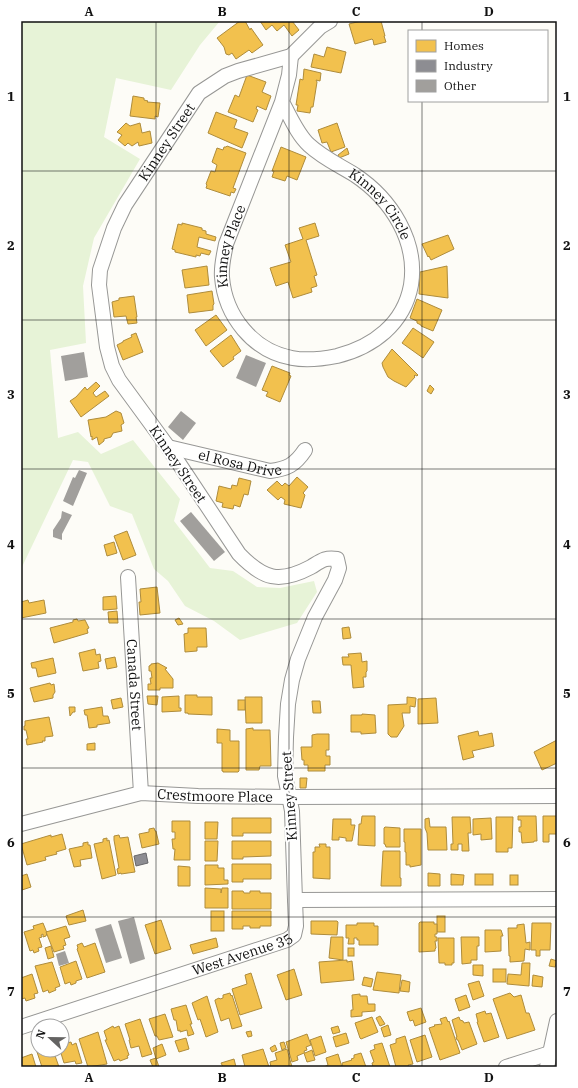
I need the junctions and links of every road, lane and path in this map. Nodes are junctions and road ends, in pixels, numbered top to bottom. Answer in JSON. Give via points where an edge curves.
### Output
{"nodes":[{"id":1,"x":330,"y":21,"type":"edge"},
{"id":2,"x":291,"y":56,"type":"junction"},
{"id":3,"x":282,"y":102,"type":"junction"},
{"id":4,"x":386,"y":332,"type":"joint"},
{"id":5,"x":168,"y":447,"type":"junction"},
{"id":6,"x":305,"y":450,"type":"dead end"},
{"id":7,"x":128,"y":577,"type":"dead end"},
{"id":8,"x":141,"y":794,"type":"junction"},
{"id":9,"x":557,"y":796,"type":"edge"},
{"id":10,"x":290,"y":797,"type":"junction"},
{"id":11,"x":21,"y":824,"type":"edge"},
{"id":12,"x":557,"y":899,"type":"edge"},
{"id":13,"x":295,"y":900,"type":"junction"},
{"id":14,"x":557,"y":1021,"type":"edge"},
{"id":15,"x":21,"y":1027,"type":"edge"},
{"id":16,"x":550,"y":1053,"type":"junction"},
{"id":17,"x":506,"y":1067,"type":"edge"},
{"id":18,"x":547,"y":1067,"type":"edge"}],
"edges":[{"from":1,"to":2,"type":"street","name":"Kinney Street","via":[[320,27]]},
{"from":2,"to":3,"type":"street","name":"Kinney Place"},
{"from":2,"to":5,"type":"street","name":"Kinney Street","via":[[225,76],[199,93],[125,205],[103,261],[99,285],[112,366],[119,380]]},
{"from":3,"to":4,"type":"street","name":"Kinney Circle","via":[[308,144],[371,188],[387,206],[406,235],[411,256],[411,286],[406,303]]},
{"from":3,"to":4,"type":"street","name":"Kinney Place","via":[[222,259],[224,293],[230,310],[249,337],[263,347],[276,354],[304,360],[321,359],[362,348]]},
{"from":5,"to":6,"type":"street","name":"el Rosa Drive","via":[[270,471],[291,465]]},
{"from":5,"to":10,"type":"street","name":"Kinney Street","via":[[239,554],[263,574],[289,576],[329,558],[337,559],[339,568],[335,580],[306,638],[292,680],[286,737],[286,776]]},
{"from":7,"to":8,"type":"street","name":"Canada Street"},
{"from":8,"to":10,"type":"street","name":"Crestmoore Place"},
{"from":8,"to":11,"type":"street","name":"Crestmoore Place"},
{"from":9,"to":10,"type":"street","name":"Crestmoore Place"},
{"from":10,"to":13,"type":"street","name":"Kinney Street"},
{"from":12,"to":13,"type":"street"},
{"from":13,"to":15,"type":"street","name":"West Avenue 35","via":[[296,926],[294,935],[287,940]]},
{"from":14,"to":16,"type":"street"},
{"from":16,"to":17,"type":"street"},
{"from":16,"to":18,"type":"street"}]}
